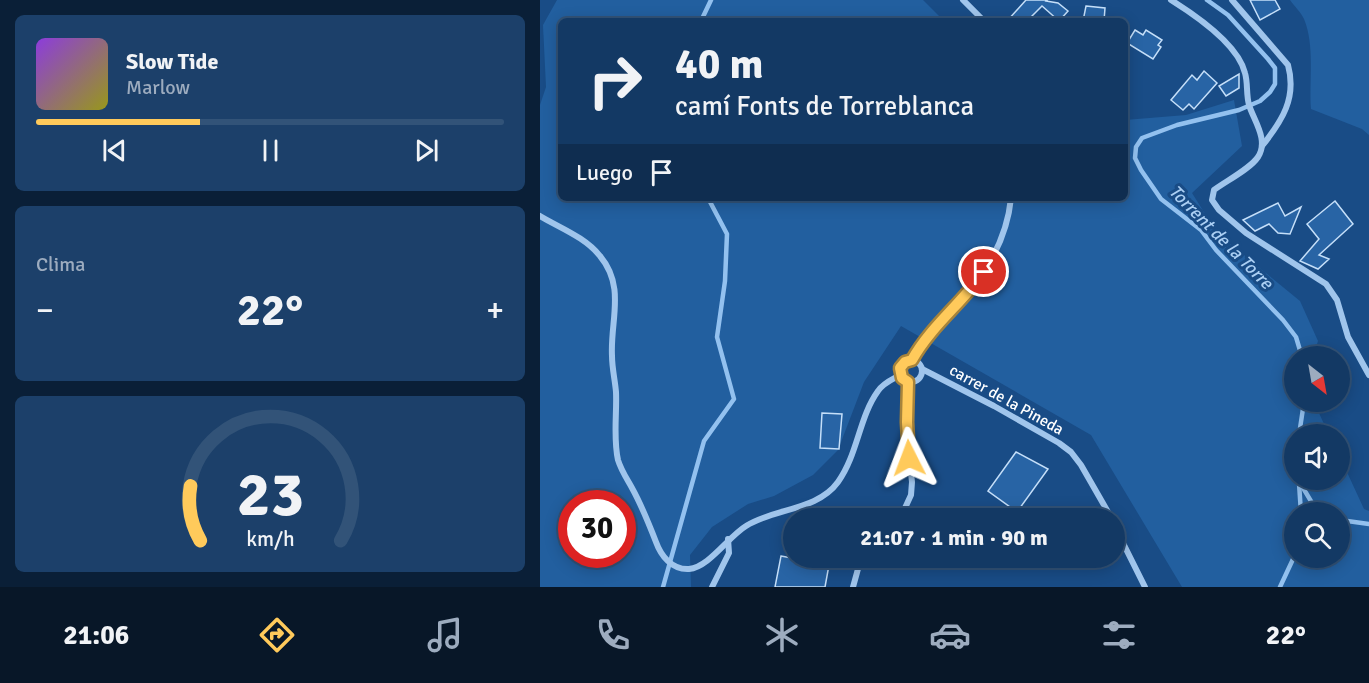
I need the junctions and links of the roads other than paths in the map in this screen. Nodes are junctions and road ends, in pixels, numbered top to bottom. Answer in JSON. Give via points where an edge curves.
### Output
{"nodes":[{"id":1,"x":963,"y":0,"type":"edge"},
{"id":2,"x":1171,"y":0,"type":"edge"},
{"id":3,"x":1232,"y":0,"type":"edge"},
{"id":4,"x":981,"y":18,"type":"edge"},
{"id":5,"x":1262,"y":146,"type":"junction"},
{"id":6,"x":1010,"y":201,"type":"edge"},
{"id":7,"x":540,"y":216,"type":"edge"},
{"id":8,"x":912,"y":360,"type":"junction"},
{"id":9,"x":922,"y":369,"type":"junction"},
{"id":10,"x":900,"y":375,"type":"junction"},
{"id":11,"x":1369,"y":375,"type":"edge"},
{"id":12,"x":908,"y":382,"type":"junction"},
{"id":13,"x":905,"y":508,"type":"edge"},
{"id":14,"x":1106,"y":508,"type":"edge"},
{"id":15,"x":728,"y":539,"type":"junction"},
{"id":16,"x":1125,"y":547,"type":"edge"},
{"id":17,"x":858,"y":568,"type":"edge"},
{"id":18,"x":712,"y":587,"type":"edge"},
{"id":19,"x":853,"y":587,"type":"edge"},
{"id":20,"x":1145,"y":587,"type":"edge"}],
"edges":[{"from":1,"to":4,"type":"street"},
{"from":2,"to":5,"type":"street","via":[[1206,23],[1239,60]]},
{"from":3,"to":5,"type":"street","via":[[1288,65],[1291,77],[1288,107]]},
{"from":5,"to":11,"type":"street","via":[[1252,163],[1214,190],[1212,200],[1246,233],[1326,284],[1337,300],[1348,337]]},
{"from":6,"to":8,"type":"street","via":[[1005,230],[984,272]]},
{"from":7,"to":15,"type":"street","via":[[590,246],[614,281],[612,356],[618,459],[660,552],[672,564],[689,569],[703,564]]},
{"from":8,"to":9,"type":"street"},
{"from":8,"to":10,"type":"street","via":[[902,364]]},
{"from":9,"to":12,"type":"street","via":[[919,380]]},
{"from":9,"to":14,"type":"street","name":"carrer de la Pineda","via":[[1071,452]]},
{"from":10,"to":12,"type":"street"},
{"from":10,"to":15,"type":"street","via":[[878,390],[837,484],[814,501],[747,524]]},
{"from":12,"to":13,"type":"street","via":[[912,482]]},
{"from":15,"to":18,"type":"street","via":[[729,553]]},
{"from":16,"to":20,"type":"street"},
{"from":17,"to":19,"type":"street"}]}
